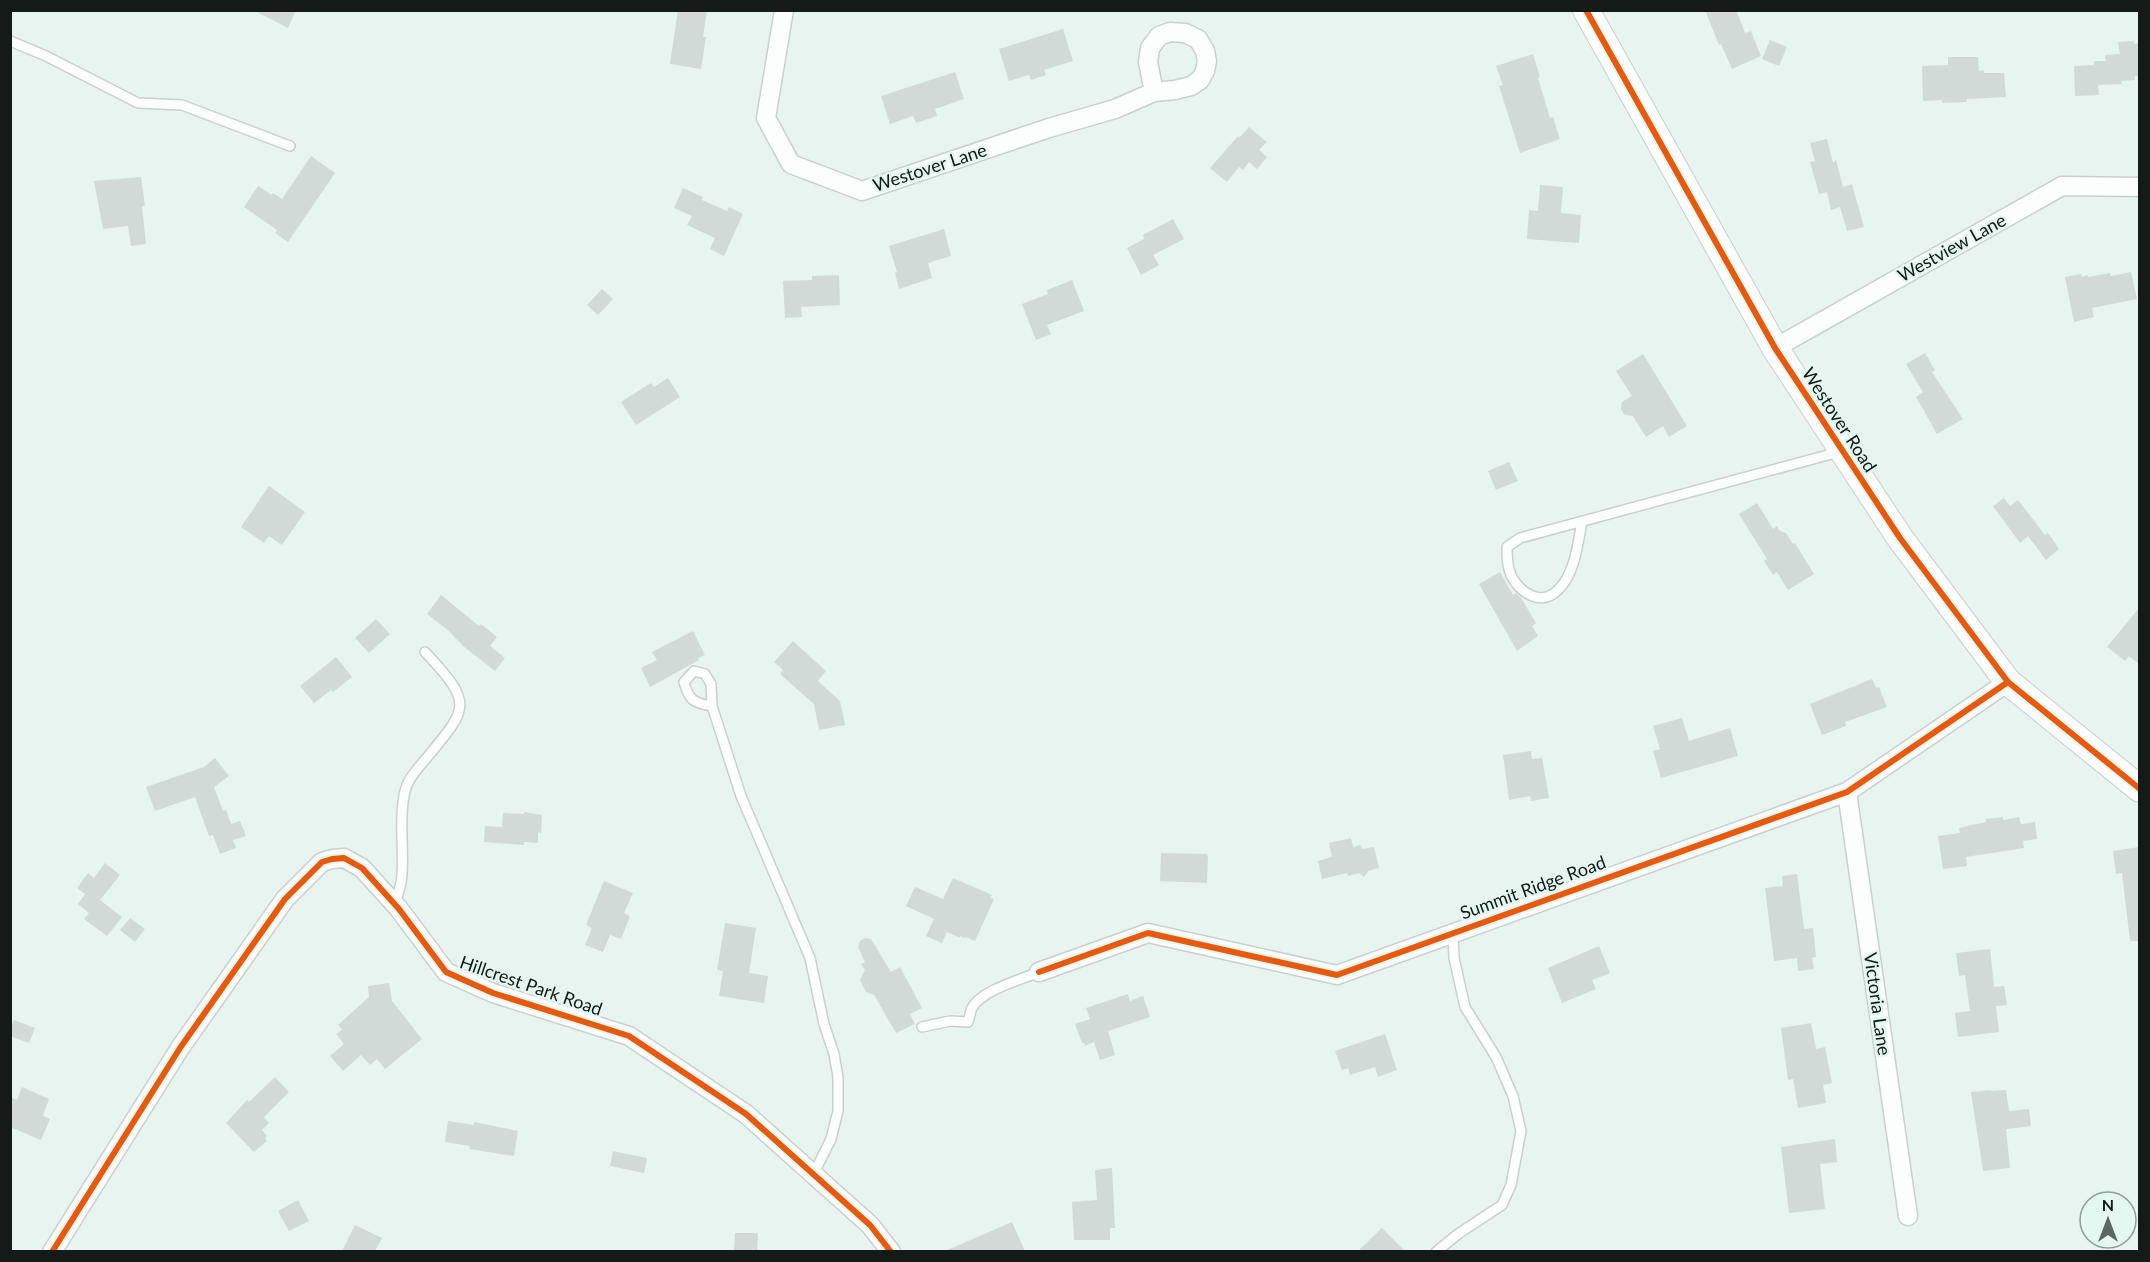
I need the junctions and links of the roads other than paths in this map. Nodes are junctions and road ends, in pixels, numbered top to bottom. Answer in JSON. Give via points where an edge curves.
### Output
{"nodes":[{"id":1,"x":784,"y":10,"type":"edge"},
{"id":2,"x":1586,"y":10,"type":"edge"},
{"id":3,"x":10,"y":41,"type":"edge"},
{"id":4,"x":1154,"y":92,"type":"dead end"},
{"id":5,"x":291,"y":147,"type":"dead end"},
{"id":6,"x":2139,"y":188,"type":"edge"},
{"id":7,"x":1775,"y":348,"type":"junction"},
{"id":8,"x":1842,"y":451,"type":"junction"},
{"id":9,"x":1582,"y":521,"type":"junction"},
{"id":10,"x":425,"y":652,"type":"dead end"},
{"id":11,"x":2008,"y":682,"type":"junction"},
{"id":12,"x":712,"y":706,"type":"dead end"},
{"id":13,"x":2139,"y":789,"type":"edge"},
{"id":14,"x":1847,"y":792,"type":"junction"},
{"id":15,"x":395,"y":905,"type":"junction"},
{"id":16,"x":1453,"y":933,"type":"junction"},
{"id":17,"x":1039,"y":972,"type":"joint"},
{"id":18,"x":922,"y":1027,"type":"dead end"},
{"id":19,"x":814,"y":1173,"type":"junction"},
{"id":20,"x":1908,"y":1216,"type":"dead end"},
{"id":21,"x":52,"y":1251,"type":"edge"},
{"id":22,"x":891,"y":1251,"type":"edge"},
{"id":23,"x":1436,"y":1251,"type":"edge"}],
"edges":[{"from":1,"to":4,"type":"street","name":"Westover Lane","via":[[766,118],[791,164],[862,191],[1116,109]]},
{"from":2,"to":7,"type":"street","name":"Westover Road"},
{"from":3,"to":5,"type":"lane","via":[[138,103],[182,105]]},
{"from":6,"to":7,"type":"street","name":"Westview Lane","via":[[2062,186]]},
{"from":7,"to":8,"type":"street","name":"Westover Road"},
{"from":8,"to":9,"type":"lane"},
{"from":8,"to":11,"type":"street","name":"Westover Road","via":[[1900,538]]},
{"from":9,"to":9,"type":"lane","via":[[1520,538],[1507,548],[1511,575],[1524,593],[1549,598],[1560,589],[1569,576]]},
{"from":10,"to":15,"type":"lane","via":[[449,678],[460,703],[458,719],[410,777],[404,796],[402,876]]},
{"from":11,"to":13,"type":"street","name":"Westover Road"},
{"from":11,"to":14,"type":"street","name":"Summit Ridge Road"},
{"from":12,"to":19,"type":"lane","via":[[741,796],[810,958],[834,1054],[838,1111],[831,1139]]},
{"from":14,"to":16,"type":"street","name":"Summit Ridge Road"},
{"from":14,"to":20,"type":"street","name":"Victoria Lane"},
{"from":15,"to":19,"type":"street","name":"Hillcrest Park Road","via":[[446,972],[493,993],[629,1036],[747,1114]]},
{"from":15,"to":21,"type":"street","name":"Hillcrest Park Road","via":[[362,868],[344,858],[322,862],[297,887],[180,1048]]},
{"from":16,"to":17,"type":"street","name":"Summit Ridge Road","via":[[1337,975],[1148,933]]},
{"from":16,"to":23,"type":"lane","via":[[1454,958],[1465,1007],[1496,1057],[1514,1096],[1521,1131],[1502,1205]]},
{"from":17,"to":18,"type":"lane","via":[[979,1000],[968,1022],[950,1020]]},
{"from":19,"to":22,"type":"street","name":"Hillcrest Park Road","via":[[870,1225]]}]}
